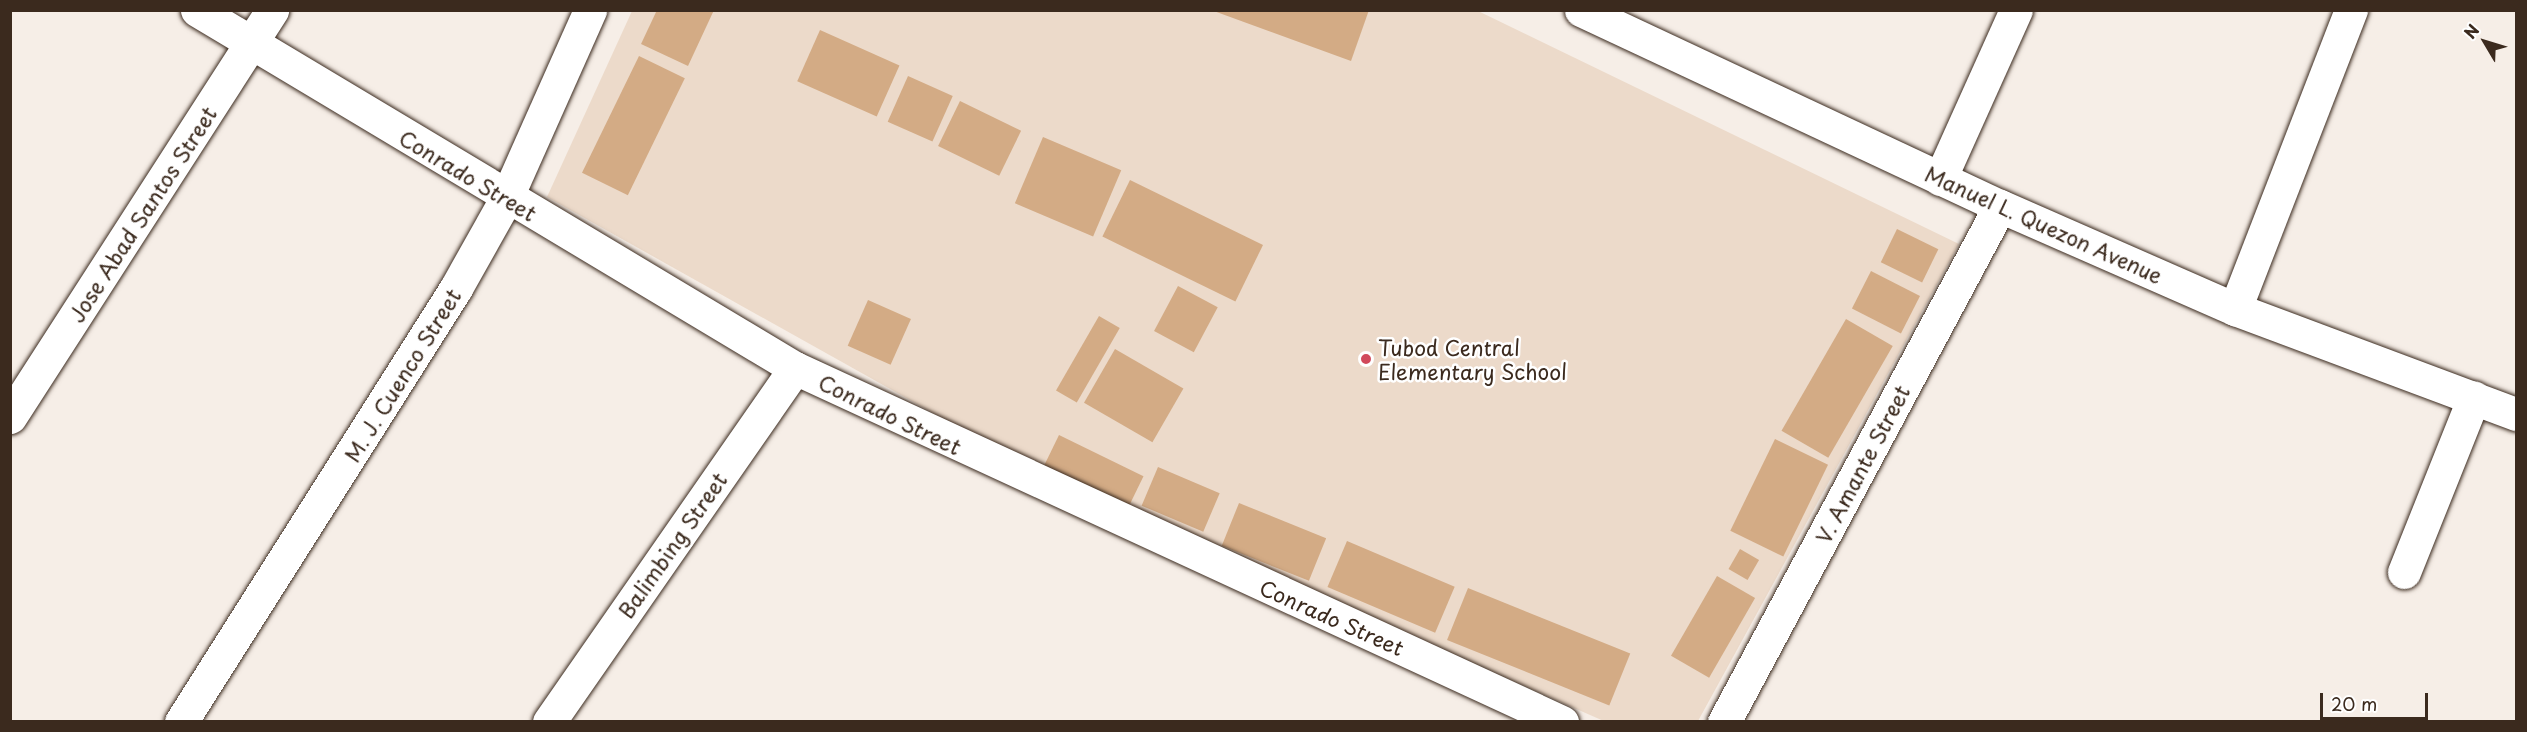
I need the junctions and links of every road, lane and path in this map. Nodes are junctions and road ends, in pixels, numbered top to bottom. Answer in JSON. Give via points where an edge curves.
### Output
{"nodes":[{"id":1,"x":197,"y":10,"type":"edge"},
{"id":2,"x":272,"y":10,"type":"edge"},
{"id":3,"x":590,"y":10,"type":"edge"},
{"id":4,"x":1581,"y":10,"type":"edge"},
{"id":5,"x":2016,"y":10,"type":"edge"},
{"id":6,"x":2351,"y":10,"type":"edge"},
{"id":7,"x":253,"y":42,"type":"junction"},
{"id":8,"x":1940,"y":179,"type":"junction"},
{"id":9,"x":506,"y":199,"type":"junction"},
{"id":10,"x":2000,"y":207,"type":"junction"},
{"id":11,"x":2235,"y":309,"type":"junction"},
{"id":12,"x":795,"y":368,"type":"junction"},
{"id":13,"x":2474,"y":397,"type":"junction"},
{"id":14,"x":2517,"y":414,"type":"edge"},
{"id":15,"x":10,"y":417,"type":"edge"},
{"id":16,"x":2404,"y":572,"type":"dead end"},
{"id":17,"x":181,"y":722,"type":"edge"},
{"id":18,"x":549,"y":722,"type":"edge"},
{"id":19,"x":1562,"y":722,"type":"edge"},
{"id":20,"x":1724,"y":722,"type":"edge"}],
"edges":[{"from":1,"to":7,"type":"street","name":"Conrado Street"},
{"from":2,"to":7,"type":"street","name":"Jose Abad Santos Street"},
{"from":3,"to":9,"type":"street","name":"M. J. Cuenco Street"},
{"from":4,"to":8,"type":"street","name":"Manuel L. Quezon Avenue"},
{"from":5,"to":8,"type":"street"},
{"from":6,"to":11,"type":"street"},
{"from":7,"to":9,"type":"street","name":"Conrado Street"},
{"from":7,"to":15,"type":"street","name":"Jose Abad Santos Street"},
{"from":8,"to":10,"type":"street","name":"Manuel L. Quezon Avenue"},
{"from":9,"to":12,"type":"street","name":"Conrado Street"},
{"from":9,"to":17,"type":"street","name":"M. J. Cuenco Street","via":[[370,430]]},
{"from":10,"to":11,"type":"street","name":"Manuel L. Quezon Avenue"},
{"from":10,"to":20,"type":"street","name":"V. Amante Street"},
{"from":11,"to":13,"type":"street","name":"Manuel L. Quezon Avenue"},
{"from":12,"to":18,"type":"street","name":"Balimbing Street"},
{"from":12,"to":19,"type":"street","name":"Conrado Street"},
{"from":13,"to":14,"type":"street","name":"Manuel L. Quezon Avenue"},
{"from":13,"to":16,"type":"street"}]}
